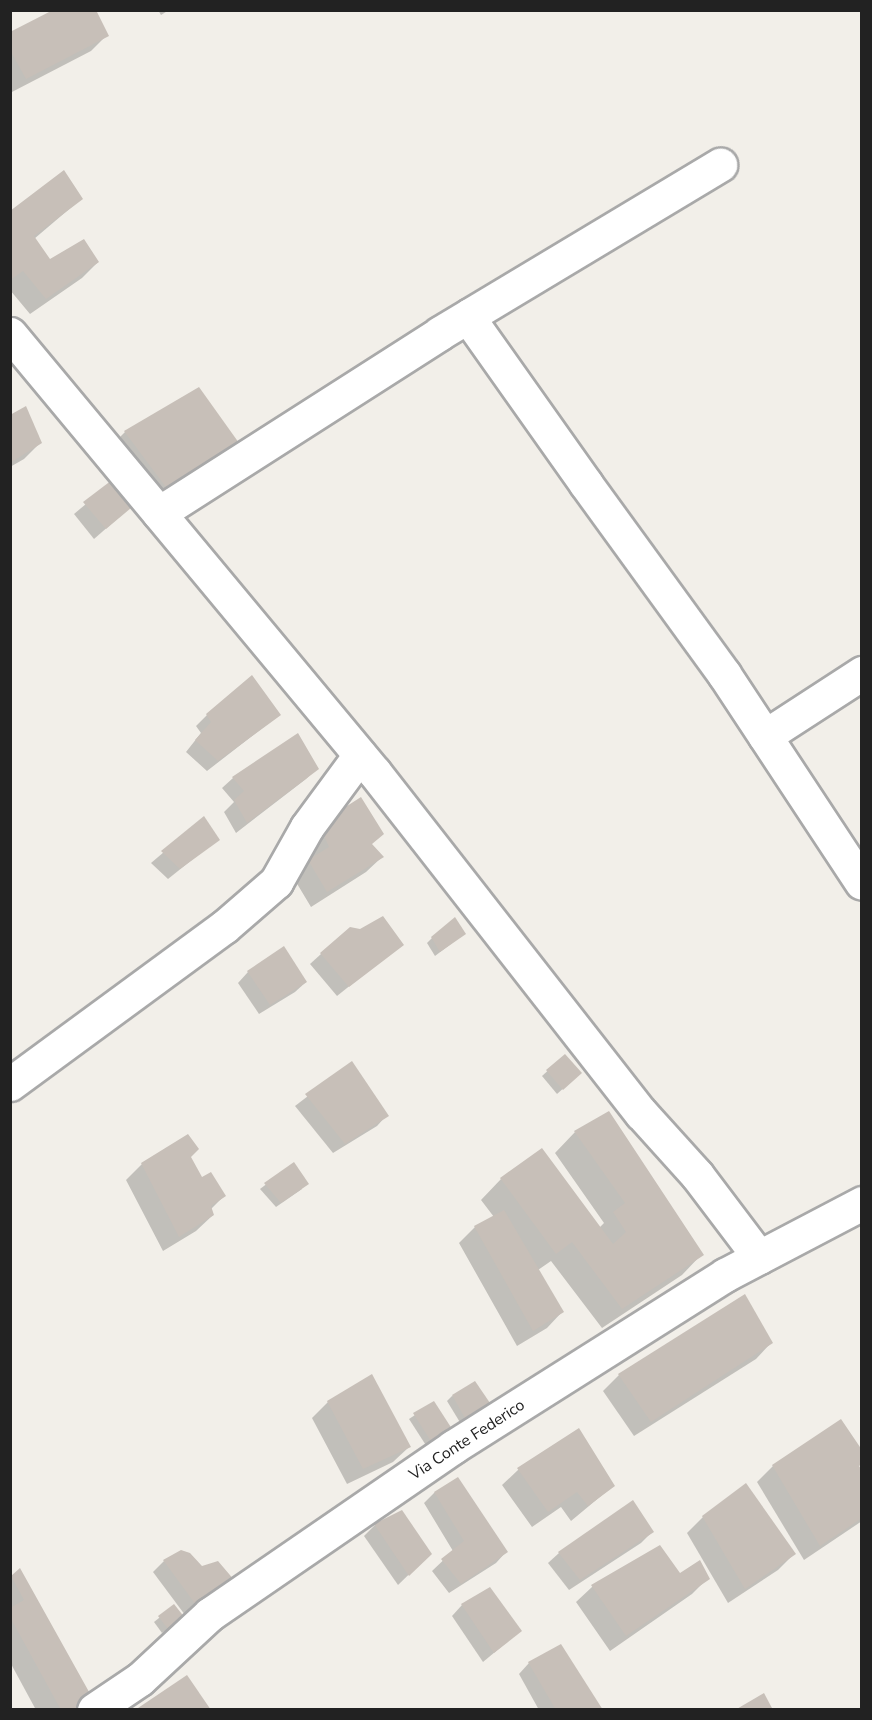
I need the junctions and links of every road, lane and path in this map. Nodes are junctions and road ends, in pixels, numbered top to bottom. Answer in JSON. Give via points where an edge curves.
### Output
{"nodes":[{"id":1,"x":720,"y":165,"type":"dead end"},
{"id":2,"x":470,"y":315,"type":"junction"},
{"id":3,"x":10,"y":334,"type":"edge"},
{"id":4,"x":159,"y":513,"type":"junction"},
{"id":5,"x":861,"y":673,"type":"edge"},
{"id":6,"x":765,"y":736,"type":"junction"},
{"id":7,"x":360,"y":755,"type":"junction"},
{"id":8,"x":861,"y":883,"type":"edge"},
{"id":9,"x":10,"y":1084,"type":"edge"},
{"id":10,"x":861,"y":1203,"type":"edge"},
{"id":11,"x":759,"y":1257,"type":"junction"},
{"id":12,"x":94,"y":1710,"type":"edge"}],
"edges":[{"from":1,"to":2,"type":"street"},
{"from":2,"to":4,"type":"street"},
{"from":2,"to":6,"type":"street"},
{"from":3,"to":4,"type":"street"},
{"from":4,"to":7,"type":"street"},
{"from":5,"to":6,"type":"street"},
{"from":6,"to":8,"type":"street"},
{"from":7,"to":9,"type":"street","via":[[307,826],[276,882],[224,927]]},
{"from":7,"to":11,"type":"street"},
{"from":10,"to":11,"type":"street","name":"Via Conte Federico"},
{"from":11,"to":12,"type":"street","name":"Via Conte Federico","via":[[453,1447],[210,1614],[140,1679]]}]}
